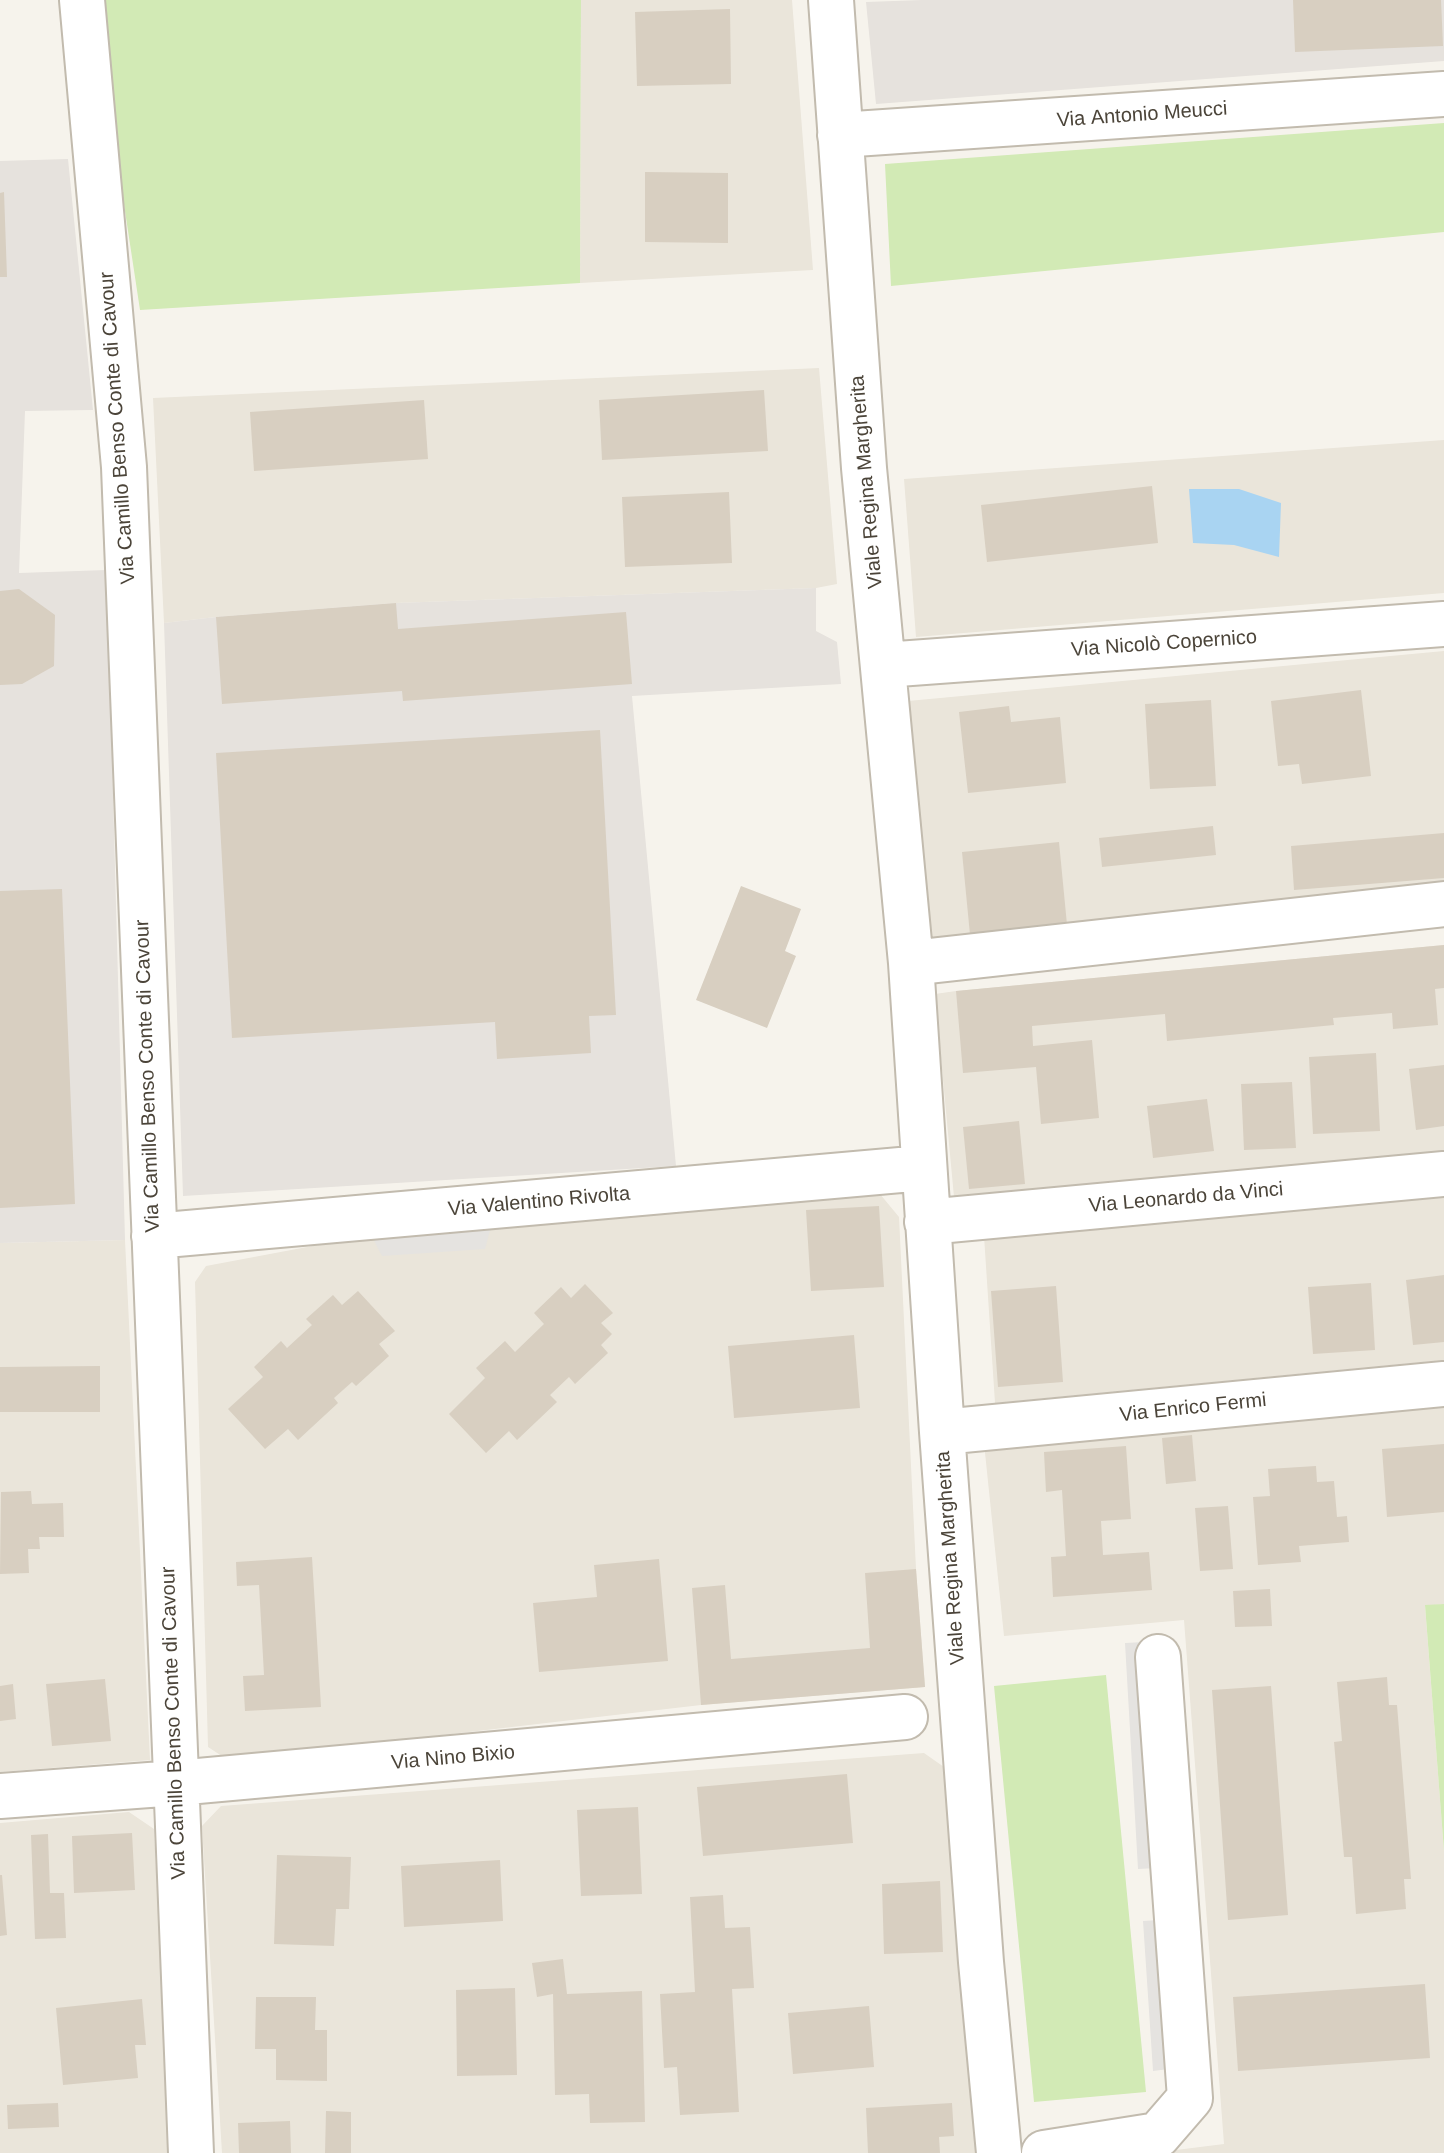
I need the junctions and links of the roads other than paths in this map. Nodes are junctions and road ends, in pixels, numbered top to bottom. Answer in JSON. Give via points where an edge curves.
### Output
{"nodes":[{"id":1,"x":82,"y":0,"type":"edge"},
{"id":2,"x":831,"y":0,"type":"edge"},
{"id":3,"x":1444,"y":94,"type":"edge"},
{"id":4,"x":840,"y":135,"type":"junction"},
{"id":5,"x":1444,"y":624,"type":"edge"},
{"id":6,"x":884,"y":665,"type":"junction"},
{"id":7,"x":1444,"y":904,"type":"edge"},
{"id":8,"x":911,"y":963,"type":"junction"},
{"id":9,"x":923,"y":1168,"type":"junction"},
{"id":10,"x":1444,"y":1174,"type":"edge"},
{"id":11,"x":927,"y":1222,"type":"junction"},
{"id":12,"x":154,"y":1236,"type":"junction"},
{"id":13,"x":1444,"y":1384,"type":"edge"},
{"id":14,"x":942,"y":1432,"type":"junction"},
{"id":15,"x":1158,"y":1657,"type":"dead end"},
{"id":16,"x":905,"y":1717,"type":"dead end"},
{"id":17,"x":176,"y":1783,"type":"junction"},
{"id":18,"x":0,"y":1796,"type":"edge"},
{"id":19,"x":191,"y":2153,"type":"edge"},
{"id":20,"x":999,"y":2153,"type":"edge"},
{"id":21,"x":1044,"y":2153,"type":"edge"}],
"edges":[{"from":1,"to":12,"type":"street","name":"Via Camillo Benso Conte di Cavour","via":[[124,467]]},
{"from":2,"to":4,"type":"street","name":"Viale Regina Margherita"},
{"from":3,"to":4,"type":"street","name":"Via Antonio Meucci"},
{"from":4,"to":6,"type":"street","name":"Viale Regina Margherita"},
{"from":5,"to":6,"type":"street","name":"Via Nicolò Copernico"},
{"from":6,"to":8,"type":"street","name":"Viale Regina Margherita"},
{"from":7,"to":8,"type":"street"},
{"from":8,"to":9,"type":"street","name":"Viale Regina Margherita"},
{"from":9,"to":11,"type":"street","name":"Viale Regina Margherita"},
{"from":9,"to":12,"type":"street","name":"Via Valentino Rivolta"},
{"from":10,"to":11,"type":"street","name":"Via Leonardo da Vinci"},
{"from":11,"to":14,"type":"street","name":"Viale Regina Margherita"},
{"from":12,"to":17,"type":"street","name":"Via Camillo Benso Conte di Cavour"},
{"from":13,"to":14,"type":"street","name":"Via Enrico Fermi"},
{"from":14,"to":20,"type":"street","name":"Viale Regina Margherita"},
{"from":15,"to":21,"type":"street","via":[[1190,2098],[1158,2135]]},
{"from":16,"to":17,"type":"street","name":"Via Nino Bixio"},
{"from":17,"to":18,"type":"street","name":"Via Nino Bixio"},
{"from":17,"to":19,"type":"street","name":"Via Camillo Benso Conte di Cavour"}]}
